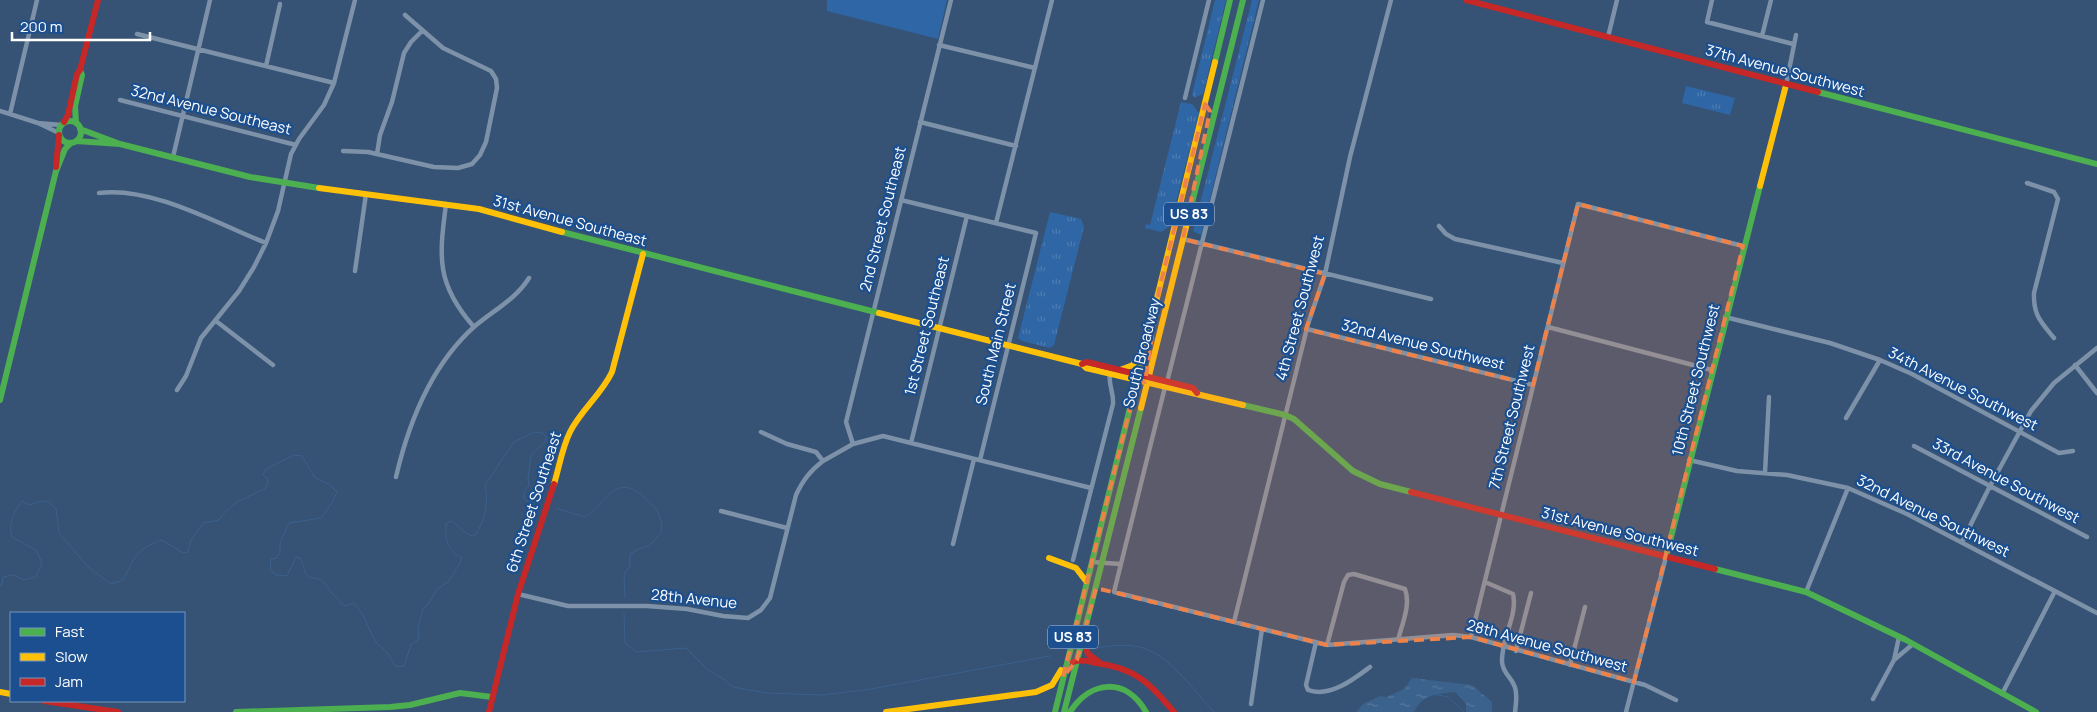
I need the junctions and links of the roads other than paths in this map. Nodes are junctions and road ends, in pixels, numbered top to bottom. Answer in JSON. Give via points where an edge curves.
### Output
{"nodes":[{"id":1,"x":37,"y":0,"type":"edge"},
{"id":2,"x":98,"y":0,"type":"edge"},
{"id":3,"x":210,"y":0,"type":"edge"},
{"id":4,"x":355,"y":0,"type":"edge"},
{"id":5,"x":950,"y":0,"type":"edge"},
{"id":6,"x":1052,"y":0,"type":"edge"},
{"id":7,"x":1210,"y":0,"type":"edge"},
{"id":8,"x":1230,"y":0,"type":"edge"},
{"id":9,"x":1243,"y":0,"type":"edge"},
{"id":10,"x":1263,"y":0,"type":"edge"},
{"id":11,"x":1391,"y":0,"type":"edge"},
{"id":12,"x":1466,"y":0,"type":"edge"},
{"id":13,"x":1617,"y":0,"type":"edge"},
{"id":14,"x":1712,"y":0,"type":"edge"},
{"id":15,"x":1771,"y":0,"type":"edge"},
{"id":16,"x":280,"y":4,"type":"dead end"},
{"id":17,"x":405,"y":15,"type":"dead end"},
{"id":18,"x":422,"y":31,"type":"junction"},
{"id":19,"x":137,"y":34,"type":"dead end"},
{"id":20,"x":1796,"y":35,"type":"dead end"},
{"id":21,"x":1762,"y":36,"type":"junction"},
{"id":22,"x":1608,"y":37,"type":"junction"},
{"id":23,"x":1793,"y":44,"type":"junction"},
{"id":24,"x":939,"y":45,"type":"junction"},
{"id":25,"x":199,"y":49,"type":"junction"},
{"id":26,"x":266,"y":66,"type":"junction"},
{"id":27,"x":1036,"y":68,"type":"junction"},
{"id":28,"x":80,"y":70,"type":"junction"},
{"id":29,"x":334,"y":83,"type":"junction"},
{"id":30,"x":1786,"y":85,"type":"junction"},
{"id":31,"x":1186,"y":98,"type":"dead end"},
{"id":32,"x":120,"y":100,"type":"dead end"},
{"id":33,"x":1205,"y":104,"type":"junction"},
{"id":34,"x":0,"y":112,"type":"edge"},
{"id":35,"x":10,"y":114,"type":"junction"},
{"id":36,"x":183,"y":116,"type":"junction"},
{"id":37,"x":920,"y":122,"type":"junction"},
{"id":38,"x":38,"y":123,"type":"junction"},
{"id":39,"x":63,"y":124,"type":"junction"},
{"id":40,"x":78,"y":126,"type":"junction"},
{"id":41,"x":59,"y":134,"type":"junction"},
{"id":42,"x":74,"y":142,"type":"junction"},
{"id":43,"x":120,"y":144,"type":"junction"},
{"id":44,"x":296,"y":144,"type":"junction"},
{"id":45,"x":1016,"y":146,"type":"junction"},
{"id":46,"x":343,"y":151,"type":"dead end"},
{"id":47,"x":1193,"y":153,"type":"junction"},
{"id":48,"x":377,"y":154,"type":"junction"},
{"id":49,"x":172,"y":158,"type":"junction"},
{"id":50,"x":2097,"y":164,"type":"edge"},
{"id":51,"x":56,"y":170,"type":"junction"},
{"id":52,"x":284,"y":183,"type":"junction"},
{"id":53,"x":2028,"y":183,"type":"dead end"},
{"id":54,"x":1194,"y":190,"type":"junction"},
{"id":55,"x":100,"y":192,"type":"dead end"},
{"id":56,"x":366,"y":194,"type":"junction"},
{"id":57,"x":901,"y":200,"type":"junction"},
{"id":58,"x":446,"y":204,"type":"junction"},
{"id":59,"x":967,"y":216,"type":"junction"},
{"id":60,"x":996,"y":223,"type":"junction"},
{"id":61,"x":1438,"y":226,"type":"dead end"},
{"id":62,"x":1171,"y":239,"type":"junction"},
{"id":63,"x":1183,"y":239,"type":"junction"},
{"id":64,"x":1202,"y":242,"type":"junction"},
{"id":65,"x":266,"y":243,"type":"junction"},
{"id":66,"x":1743,"y":246,"type":"junction"},
{"id":67,"x":643,"y":254,"type":"junction"},
{"id":68,"x":1563,"y":264,"type":"junction"},
{"id":69,"x":355,"y":271,"type":"dead end"},
{"id":70,"x":1325,"y":274,"type":"junction"},
{"id":71,"x":529,"y":278,"type":"dead end"},
{"id":72,"x":1159,"y":290,"type":"junction"},
{"id":73,"x":1431,"y":299,"type":"dead end"},
{"id":74,"x":873,"y":312,"type":"junction"},
{"id":75,"x":1725,"y":317,"type":"junction"},
{"id":76,"x":216,"y":321,"type":"junction"},
{"id":77,"x":474,"y":327,"type":"junction"},
{"id":78,"x":1548,"y":327,"type":"junction"},
{"id":79,"x":940,"y":328,"type":"junction"},
{"id":80,"x":1307,"y":329,"type":"junction"},
{"id":81,"x":1148,"y":332,"type":"junction"},
{"id":82,"x":1158,"y":337,"type":"junction"},
{"id":83,"x":2054,"y":338,"type":"dead end"},
{"id":84,"x":1009,"y":346,"type":"junction"},
{"id":85,"x":2097,"y":348,"type":"edge"},
{"id":86,"x":1880,"y":360,"type":"junction"},
{"id":87,"x":1082,"y":364,"type":"junction"},
{"id":88,"x":273,"y":365,"type":"dead end"},
{"id":89,"x":2075,"y":365,"type":"junction"},
{"id":90,"x":1120,"y":370,"type":"junction"},
{"id":91,"x":1712,"y":370,"type":"junction"},
{"id":92,"x":1110,"y":374,"type":"junction"},
{"id":93,"x":1143,"y":379,"type":"junction"},
{"id":94,"x":1166,"y":384,"type":"junction"},
{"id":95,"x":1533,"y":385,"type":"junction"},
{"id":96,"x":177,"y":390,"type":"dead end"},
{"id":97,"x":2097,"y":393,"type":"edge"},
{"id":98,"x":1769,"y":397,"type":"dead end"},
{"id":99,"x":0,"y":400,"type":"edge"},
{"id":100,"x":1285,"y":416,"type":"junction"},
{"id":101,"x":1846,"y":418,"type":"dead end"},
{"id":102,"x":2019,"y":431,"type":"junction"},
{"id":103,"x":761,"y":432,"type":"dead end"},
{"id":104,"x":911,"y":443,"type":"junction"},
{"id":105,"x":853,"y":444,"type":"junction"},
{"id":106,"x":1914,"y":446,"type":"dead end"},
{"id":107,"x":2073,"y":452,"type":"dead end"},
{"id":108,"x":974,"y":459,"type":"junction"},
{"id":109,"x":980,"y":460,"type":"junction"},
{"id":110,"x":1689,"y":460,"type":"junction"},
{"id":111,"x":823,"y":461,"type":"junction"},
{"id":112,"x":1765,"y":473,"type":"junction"},
{"id":113,"x":396,"y":477,"type":"dead end"},
{"id":114,"x":1990,"y":486,"type":"junction"},
{"id":115,"x":1091,"y":488,"type":"junction"},
{"id":116,"x":1848,"y":488,"type":"junction"},
{"id":117,"x":721,"y":511,"type":"dead end"},
{"id":118,"x":1501,"y":514,"type":"junction"},
{"id":119,"x":788,"y":528,"type":"junction"},
{"id":120,"x":2087,"y":537,"type":"dead end"},
{"id":121,"x":1962,"y":542,"type":"junction"},
{"id":122,"x":953,"y":544,"type":"dead end"},
{"id":123,"x":1666,"y":557,"type":"junction"},
{"id":124,"x":1049,"y":558,"type":"dead end"},
{"id":125,"x":1073,"y":560,"type":"dead end"},
{"id":126,"x":1091,"y":562,"type":"junction"},
{"id":127,"x":1103,"y":563,"type":"junction"},
{"id":128,"x":1120,"y":564,"type":"junction"},
{"id":129,"x":1086,"y":580,"type":"junction"},
{"id":130,"x":1485,"y":582,"type":"junction"},
{"id":131,"x":1084,"y":588,"type":"junction"},
{"id":132,"x":1806,"y":592,"type":"junction"},
{"id":133,"x":1531,"y":593,"type":"dead end"},
{"id":134,"x":2054,"y":593,"type":"junction"},
{"id":135,"x":518,"y":594,"type":"junction"},
{"id":136,"x":1585,"y":607,"type":"dead end"},
{"id":137,"x":2097,"y":613,"type":"edge"},
{"id":138,"x":1234,"y":622,"type":"junction"},
{"id":139,"x":1262,"y":629,"type":"junction"},
{"id":140,"x":1083,"y":635,"type":"junction"},
{"id":141,"x":1471,"y":637,"type":"junction"},
{"id":142,"x":1899,"y":637,"type":"junction"},
{"id":143,"x":1398,"y":640,"type":"junction"},
{"id":144,"x":1316,"y":642,"type":"junction"},
{"id":145,"x":1913,"y":644,"type":"junction"},
{"id":146,"x":1326,"y":645,"type":"junction"},
{"id":147,"x":1504,"y":647,"type":"junction"},
{"id":148,"x":1516,"y":651,"type":"junction"},
{"id":149,"x":1077,"y":660,"type":"junction"},
{"id":150,"x":1894,"y":660,"type":"junction"},
{"id":151,"x":1103,"y":664,"type":"junction"},
{"id":152,"x":1570,"y":665,"type":"junction"},
{"id":153,"x":1370,"y":666,"type":"dead end"},
{"id":154,"x":1063,"y":677,"type":"junction"},
{"id":155,"x":1634,"y":682,"type":"junction"},
{"id":156,"x":2002,"y":694,"type":"junction"},
{"id":157,"x":492,"y":697,"type":"junction"},
{"id":158,"x":1873,"y":698,"type":"dead end"},
{"id":159,"x":1676,"y":700,"type":"dead end"},
{"id":160,"x":51,"y":702,"type":"edge"},
{"id":161,"x":1251,"y":704,"type":"dead end"},
{"id":162,"x":118,"y":712,"type":"edge"},
{"id":163,"x":236,"y":712,"type":"edge"},
{"id":164,"x":489,"y":712,"type":"edge"},
{"id":165,"x":886,"y":712,"type":"edge"},
{"id":166,"x":1054,"y":712,"type":"edge"},
{"id":167,"x":1064,"y":712,"type":"edge"},
{"id":168,"x":1070,"y":712,"type":"edge"},
{"id":169,"x":1146,"y":712,"type":"edge"},
{"id":170,"x":1174,"y":712,"type":"edge"},
{"id":171,"x":1515,"y":712,"type":"edge"},
{"id":172,"x":1626,"y":712,"type":"edge"},
{"id":173,"x":2036,"y":712,"type":"edge"}],
"edges":[{"from":1,"to":35,"type":"street"},
{"from":2,"to":28,"type":"main road"},
{"from":3,"to":25,"type":"street"},
{"from":4,"to":29,"type":"street"},
{"from":5,"to":24,"type":"street","name":"2nd Street Southeast"},
{"from":6,"to":27,"type":"street"},
{"from":7,"to":31,"type":"street"},
{"from":8,"to":33,"type":"main road","name":"South Broadway","number":"US 83"},
{"from":9,"to":54,"type":"main road","name":"South Broadway","number":"US 83"},
{"from":10,"to":64,"type":"street"},
{"from":11,"to":70,"type":"street","name":"4th Street Southwest","via":[[1350,157]]},
{"from":12,"to":22,"type":"main road","name":"37th Avenue Southwest"},
{"from":13,"to":22,"type":"street"},
{"from":14,"to":21,"type":"street","via":[[1707,22]]},
{"from":15,"to":21,"type":"street"},
{"from":16,"to":26,"type":"street"},
{"from":17,"to":18,"type":"street"},
{"from":18,"to":48,"type":"street","via":[[404,53]]},
{"from":18,"to":48,"type":"street","via":[[443,48],[491,71],[496,79],[486,142],[472,164],[458,168],[419,164]]},
{"from":19,"to":25,"type":"street"},
{"from":20,"to":23,"type":"street"},
{"from":21,"to":23,"type":"street"},
{"from":22,"to":30,"type":"main road","name":"37th Avenue Southwest"},
{"from":23,"to":30,"type":"street"},
{"from":24,"to":27,"type":"street"},
{"from":24,"to":37,"type":"street","name":"2nd Street Southeast"},
{"from":25,"to":26,"type":"street"},
{"from":25,"to":36,"type":"street"},
{"from":26,"to":29,"type":"street"},
{"from":27,"to":45,"type":"street"},
{"from":28,"to":39,"type":"main road"},
{"from":28,"to":40,"type":"main road","via":[[82,75],[75,106]]},
{"from":29,"to":44,"type":"street","via":[[324,105]]},
{"from":30,"to":50,"type":"main road","name":"37th Avenue Southwest"},
{"from":30,"to":66,"type":"main road","name":"10th Street Southwest"},
{"from":32,"to":36,"type":"street","name":"32nd Avenue Southeast"},
{"from":33,"to":47,"type":"main road","name":"South Broadway","number":"US 83"},
{"from":33,"to":54,"type":"main road","via":[[1210,106],[1210,112]]},
{"from":34,"to":35,"type":"street"},
{"from":35,"to":38,"type":"street"},
{"from":36,"to":44,"type":"street","name":"32nd Avenue Southeast"},
{"from":36,"to":49,"type":"street"},
{"from":37,"to":45,"type":"street"},
{"from":37,"to":57,"type":"street","name":"2nd Street Southeast"},
{"from":38,"to":39,"type":"street"},
{"from":38,"to":41,"type":"street"},
{"from":39,"to":40,"type":"main road","via":[[69,121]]},
{"from":39,"to":41,"type":"main road"},
{"from":40,"to":42,"type":"main road","via":[[80,136]]},
{"from":40,"to":43,"type":"main road","name":"31st Avenue Southeast"},
{"from":41,"to":42,"type":"main road","via":[[64,142]]},
{"from":41,"to":51,"type":"main road"},
{"from":42,"to":43,"type":"main road","name":"31st Avenue Southeast","via":[[88,140]]},
{"from":42,"to":51,"type":"main road","via":[[65,149]]},
{"from":43,"to":49,"type":"main road","name":"31st Avenue Southeast"},
{"from":44,"to":52,"type":"street"},
{"from":45,"to":60,"type":"street"},
{"from":46,"to":48,"type":"street"},
{"from":47,"to":62,"type":"main road","name":"South Broadway","number":"US 83"},
{"from":47,"to":63,"type":"main road","via":[[1190,191],[1179,234]]},
{"from":49,"to":52,"type":"main road","name":"31st Avenue Southeast"},
{"from":51,"to":99,"type":"main road"},
{"from":52,"to":56,"type":"main road","name":"31st Avenue Southeast"},
{"from":52,"to":65,"type":"street"},
{"from":53,"to":83,"type":"street","via":[[2054,192],[2058,199],[2033,306]]},
{"from":54,"to":63,"type":"main road","name":"South Broadway","number":"US 83"},
{"from":55,"to":65,"type":"street","via":[[115,191],[185,208]]},
{"from":56,"to":58,"type":"main road","name":"31st Avenue Southeast"},
{"from":56,"to":69,"type":"street"},
{"from":57,"to":59,"type":"street"},
{"from":57,"to":74,"type":"street","name":"2nd Street Southeast"},
{"from":58,"to":67,"type":"main road","name":"31st Avenue Southeast","via":[[486,211]]},
{"from":58,"to":77,"type":"street","via":[[441,260],[443,277],[458,306]]},
{"from":59,"to":60,"type":"street"},
{"from":59,"to":79,"type":"street","name":"1st Street Southeast"},
{"from":60,"to":84,"type":"street","name":"South Main Street","via":[[1036,233]]},
{"from":61,"to":68,"type":"street","via":[[1454,239]]},
{"from":62,"to":72,"type":"main road","name":"South Broadway","number":"US 83"},
{"from":62,"to":82,"type":"main road","via":[[1177,246]]},
{"from":63,"to":64,"type":"street"},
{"from":63,"to":82,"type":"main road","name":"South Broadway","number":"US 83"},
{"from":64,"to":70,"type":"street"},
{"from":64,"to":94,"type":"street"},
{"from":65,"to":76,"type":"street","via":[[254,267]]},
{"from":66,"to":68,"type":"street","name":"7th Street Southwest","via":[[1578,204]]},
{"from":66,"to":75,"type":"main road","name":"10th Street Southwest"},
{"from":67,"to":74,"type":"main road","name":"31st Avenue Southeast"},
{"from":67,"to":135,"type":"main road","name":"6th Street Southeast","via":[[612,372],[569,433]]},
{"from":68,"to":78,"type":"street","name":"7th Street Southwest"},
{"from":70,"to":73,"type":"street"},
{"from":70,"to":80,"type":"street","name":"4th Street Southwest"},
{"from":71,"to":77,"type":"street","via":[[521,291]]},
{"from":72,"to":81,"type":"main road","name":"South Broadway","number":"US 83"},
{"from":72,"to":93,"type":"main road","via":[[1156,322]]},
{"from":74,"to":79,"type":"main road","name":"31st Avenue Southeast"},
{"from":74,"to":105,"type":"street","name":"2nd Street Southeast","via":[[846,422]]},
{"from":75,"to":86,"type":"street","name":"34th Avenue Southwest","via":[[1830,343]]},
{"from":75,"to":91,"type":"main road","name":"10th Street Southwest"},
{"from":76,"to":88,"type":"street"},
{"from":76,"to":96,"type":"street","via":[[202,338]]},
{"from":77,"to":113,"type":"street","via":[[437,371],[420,402],[404,443]]},
{"from":78,"to":91,"type":"street"},
{"from":78,"to":95,"type":"street","name":"7th Street Southwest"},
{"from":79,"to":84,"type":"main road","name":"31st Avenue Southeast"},
{"from":79,"to":104,"type":"street","name":"1st Street Southeast"},
{"from":80,"to":95,"type":"street","name":"32nd Avenue Southwest"},
{"from":80,"to":100,"type":"street","name":"4th Street Southwest"},
{"from":81,"to":90,"type":"main road","via":[[1137,360]]},
{"from":81,"to":93,"type":"main road","name":"South Broadway","number":"US 83"},
{"from":82,"to":93,"type":"main road","name":"South Broadway","number":"US 83"},
{"from":84,"to":87,"type":"main road","name":"31st Avenue Southwest"},
{"from":84,"to":109,"type":"street","name":"South Main Street"},
{"from":85,"to":89,"type":"street"},
{"from":86,"to":101,"type":"street"},
{"from":86,"to":102,"type":"street","name":"34th Avenue Southwest"},
{"from":87,"to":90,"type":"main road","name":"31st Avenue Southwest","via":[[1087,362]]},
{"from":87,"to":92,"type":"main road","name":"31st Avenue Southwest"},
{"from":89,"to":97,"type":"street"},
{"from":89,"to":102,"type":"street","via":[[2037,402]]},
{"from":90,"to":93,"type":"main road","name":"31st Avenue Southwest"},
{"from":91,"to":110,"type":"main road","name":"10th Street Southwest"},
{"from":92,"to":93,"type":"main road","name":"31st Avenue Southwest"},
{"from":92,"to":115,"type":"street","via":[[1114,398]]},
{"from":93,"to":94,"type":"main road","name":"31st Avenue Southwest"},
{"from":93,"to":126,"type":"main road","name":"South Broadway","number":"US 83"},
{"from":93,"to":127,"type":"main road","name":"South Broadway","number":"US 83","via":[[1129,458]]},
{"from":94,"to":100,"type":"main road","name":"31st Avenue Southwest","via":[[1191,394]]},
{"from":94,"to":128,"type":"street"},
{"from":95,"to":118,"type":"street","name":"7th Street Southwest"},
{"from":98,"to":112,"type":"street"},
{"from":100,"to":118,"type":"main road","name":"31st Avenue Southwest","via":[[1302,425],[1353,471],[1380,484]]},
{"from":100,"to":138,"type":"street","name":"4th Street Southwest"},
{"from":102,"to":107,"type":"street","name":"34th Avenue Southwest","via":[[2059,452]]},
{"from":102,"to":114,"type":"street"},
{"from":103,"to":111,"type":"street","via":[[816,452]]},
{"from":104,"to":105,"type":"street","name":"28th Avenue","via":[[883,436]]},
{"from":104,"to":108,"type":"street","name":"28th Avenue"},
{"from":105,"to":111,"type":"street","name":"28th Avenue"},
{"from":106,"to":114,"type":"street","name":"33rd Avenue Southwest"},
{"from":108,"to":109,"type":"street","name":"28th Avenue"},
{"from":108,"to":122,"type":"street"},
{"from":109,"to":115,"type":"street","name":"28th Avenue"},
{"from":110,"to":112,"type":"street","name":"32nd Avenue Southwest","via":[[1737,471]]},
{"from":110,"to":123,"type":"main road","name":"10th Street Southwest"},
{"from":111,"to":119,"type":"street","name":"28th Avenue","via":[[803,480]]},
{"from":112,"to":116,"type":"street","name":"32nd Avenue Southwest"},
{"from":114,"to":120,"type":"street","name":"33rd Avenue Southwest"},
{"from":114,"to":121,"type":"street"},
{"from":115,"to":125,"type":"street"},
{"from":116,"to":121,"type":"street","name":"32nd Avenue Southwest"},
{"from":116,"to":132,"type":"street"},
{"from":117,"to":119,"type":"street"},
{"from":118,"to":123,"type":"main road","name":"31st Avenue Southwest"},
{"from":118,"to":130,"type":"street","name":"7th Street Southwest"},
{"from":119,"to":135,"type":"street","name":"28th Avenue","via":[[770,598],[761,610],[748,618],[663,607],[568,606]]},
{"from":121,"to":134,"type":"street","name":"32nd Avenue Southwest"},
{"from":123,"to":132,"type":"main road","name":"31st Avenue Southwest"},
{"from":123,"to":155,"type":"street","name":"10th Street Southwest"},
{"from":124,"to":129,"type":"main road","via":[[1074,566]]},
{"from":126,"to":127,"type":"street"},
{"from":126,"to":129,"type":"main road","name":"South Broadway","number":"US 83"},
{"from":127,"to":128,"type":"street"},
{"from":127,"to":140,"type":"main road","name":"South Broadway","number":"US 83"},
{"from":128,"to":138,"type":"street","name":"28th Avenue Southwest","via":[[1114,592]]},
{"from":129,"to":131,"type":"main road","name":"South Broadway","number":"US 83"},
{"from":130,"to":141,"type":"street","name":"7th Street Southwest"},
{"from":130,"to":147,"type":"street","via":[[1513,594],[1515,603]]},
{"from":131,"to":154,"type":"main road","name":"South Broadway","number":"US 83"},
{"from":131,"to":165,"type":"main road","via":[[1060,673],[1052,685],[1036,692]]},
{"from":132,"to":142,"type":"main road","name":"31st Avenue Southwest"},
{"from":133,"to":148,"type":"street"},
{"from":134,"to":137,"type":"street","name":"32nd Avenue Southwest"},
{"from":134,"to":156,"type":"street"},
{"from":135,"to":157,"type":"main road","name":"6th Street Southeast"},
{"from":136,"to":152,"type":"street"},
{"from":138,"to":139,"type":"street","name":"28th Avenue Southwest"},
{"from":139,"to":144,"type":"street","name":"28th Avenue Southwest"},
{"from":139,"to":161,"type":"street"},
{"from":140,"to":149,"type":"main road","name":"South Broadway","number":"US 83"},
{"from":140,"to":151,"type":"main road","via":[[1088,654]]},
{"from":141,"to":143,"type":"street","name":"28th Avenue Southwest","via":[[1453,635]]},
{"from":141,"to":147,"type":"street","name":"28th Avenue Southwest"},
{"from":142,"to":145,"type":"main road","name":"31st Avenue Southwest"},
{"from":142,"to":150,"type":"street"},
{"from":143,"to":146,"type":"street","name":"28th Avenue Southwest"},
{"from":143,"to":146,"type":"street","via":[[1407,604],[1406,592],[1402,586],[1354,574],[1348,575],[1344,582]]},
{"from":144,"to":146,"type":"street","name":"28th Avenue Southwest"},
{"from":144,"to":153,"type":"street","via":[[1306,684],[1308,690],[1316,693],[1330,691],[1354,679]]},
{"from":145,"to":150,"type":"street"},
{"from":145,"to":156,"type":"main road","name":"31st Avenue Southwest"},
{"from":147,"to":148,"type":"street","name":"28th Avenue Southwest"},
{"from":147,"to":171,"type":"street","via":[[1502,662],[1505,674],[1514,685]]},
{"from":148,"to":152,"type":"street","name":"28th Avenue Southwest"},
{"from":149,"to":151,"type":"main road"},
{"from":149,"to":154,"type":"main road"},
{"from":149,"to":167,"type":"main road","name":"South Broadway","number":"US 83"},
{"from":150,"to":158,"type":"street"},
{"from":151,"to":170,"type":"main road","via":[[1143,678]]},
{"from":152,"to":155,"type":"street","name":"28th Avenue Southwest"},
{"from":154,"to":166,"type":"main road","name":"South Broadway","number":"US 83"},
{"from":155,"to":159,"type":"street","name":"28th Avenue Southwest"},
{"from":155,"to":172,"type":"street","name":"10th Street Southwest"},
{"from":156,"to":173,"type":"main road","name":"31st Avenue Southwest"},
{"from":157,"to":163,"type":"main road","via":[[460,692],[390,707]]},
{"from":157,"to":164,"type":"main road","name":"6th Street Southeast"},
{"from":160,"to":162,"type":"main road"},
{"from":168,"to":169,"type":"main road","via":[[1079,698],[1103,686],[1130,693]]}]}
